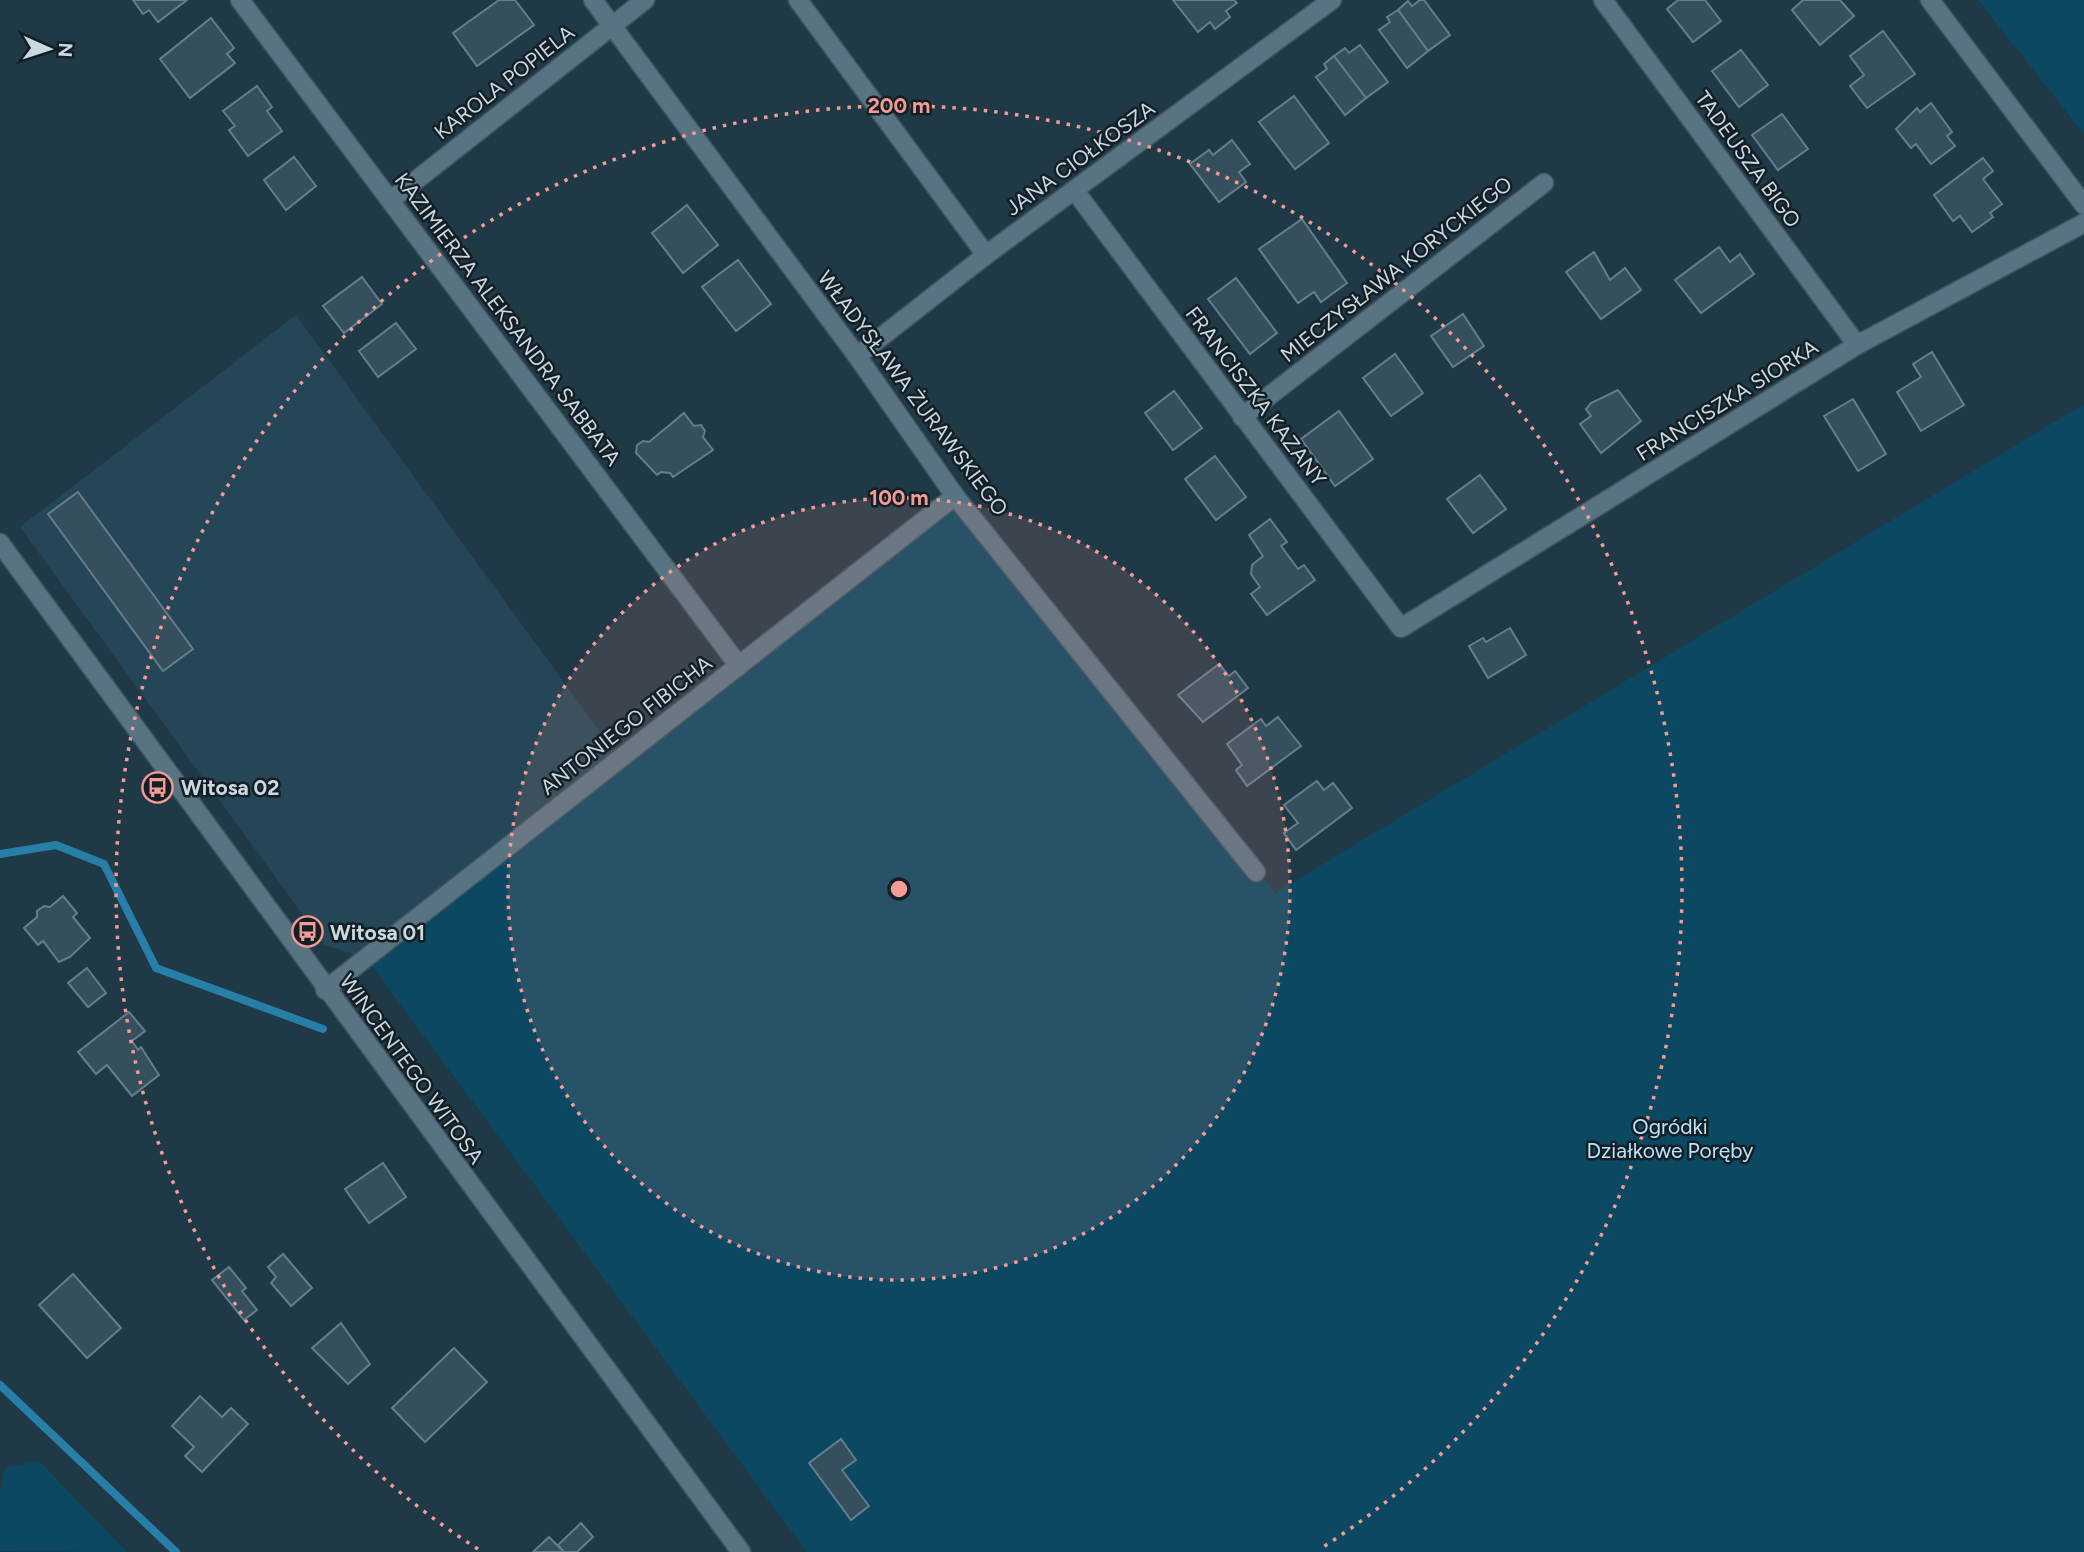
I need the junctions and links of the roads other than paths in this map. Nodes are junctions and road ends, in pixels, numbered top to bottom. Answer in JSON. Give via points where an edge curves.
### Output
{"nodes":[{"id":1,"x":240,"y":0,"type":"edge"},
{"id":2,"x":593,"y":0,"type":"edge"},
{"id":3,"x":645,"y":0,"type":"edge"},
{"id":4,"x":798,"y":0,"type":"edge"},
{"id":5,"x":1332,"y":0,"type":"edge"},
{"id":6,"x":1603,"y":0,"type":"edge"},
{"id":7,"x":1930,"y":0,"type":"edge"},
{"id":8,"x":612,"y":25,"type":"junction"},
{"id":9,"x":1544,"y":183,"type":"dead end"},
{"id":10,"x":1075,"y":191,"type":"junction"},
{"id":11,"x":391,"y":200,"type":"junction"},
{"id":12,"x":2084,"y":205,"type":"edge"},
{"id":13,"x":2084,"y":223,"type":"edge"},
{"id":14,"x":986,"y":254,"type":"junction"},
{"id":15,"x":1857,"y":345,"type":"junction"},
{"id":16,"x":857,"y":356,"type":"junction"},
{"id":17,"x":1242,"y":417,"type":"junction"},
{"id":18,"x":955,"y":496,"type":"junction"},
{"id":19,"x":1,"y":549,"type":"edge"},
{"id":20,"x":1401,"y":628,"type":"joint"},
{"id":21,"x":739,"y":666,"type":"junction"},
{"id":22,"x":1256,"y":872,"type":"dead end"},
{"id":23,"x":325,"y":990,"type":"junction"},
{"id":24,"x":741,"y":1552,"type":"edge"}],
"edges":[{"from":1,"to":11,"type":"street","name":"KAZIMIERZA ALEKSANDRA SABBATA"},
{"from":2,"to":8,"type":"street","name":"WŁADYSŁAWA ŻURAWSKIEGO"},
{"from":3,"to":8,"type":"street","name":"KAROLA POPIELA"},
{"from":4,"to":14,"type":"street"},
{"from":5,"to":10,"type":"street","name":"JANA CIOŁKOSZA"},
{"from":6,"to":15,"type":"street","name":"TADEUSZA BIGO"},
{"from":7,"to":12,"type":"street"},
{"from":8,"to":11,"type":"street","name":"KAROLA POPIELA"},
{"from":8,"to":16,"type":"street","name":"WŁADYSŁAWA ŻURAWSKIEGO"},
{"from":9,"to":17,"type":"street","name":"MIECZYSŁAWA KORYCKIEGO"},
{"from":10,"to":14,"type":"street","name":"JANA CIOŁKOSZA"},
{"from":10,"to":17,"type":"street","name":"FRANCISZKA KAZANY"},
{"from":11,"to":21,"type":"street","name":"KAZIMIERZA ALEKSANDRA SABBATA"},
{"from":13,"to":15,"type":"street","name":"FRANCISZKA SIORKA"},
{"from":14,"to":16,"type":"street","name":"JANA CIOŁKOSZA"},
{"from":15,"to":20,"type":"street","name":"FRANCISZKA SIORKA"},
{"from":16,"to":18,"type":"street","name":"WŁADYSŁAWA ŻURAWSKIEGO"},
{"from":17,"to":20,"type":"street","name":"FRANCISZKA KAZANY"},
{"from":18,"to":21,"type":"street","name":"ANTONIEGO FIBICHA"},
{"from":18,"to":22,"type":"street","name":"WŁADYSŁAWA ŻURAWSKIEGO"},
{"from":19,"to":23,"type":"street","name":"WINCENTEGO WITOSA"},
{"from":21,"to":23,"type":"street","name":"ANTONIEGO FIBICHA"},
{"from":23,"to":24,"type":"street","name":"WINCENTEGO WITOSA"}]}
